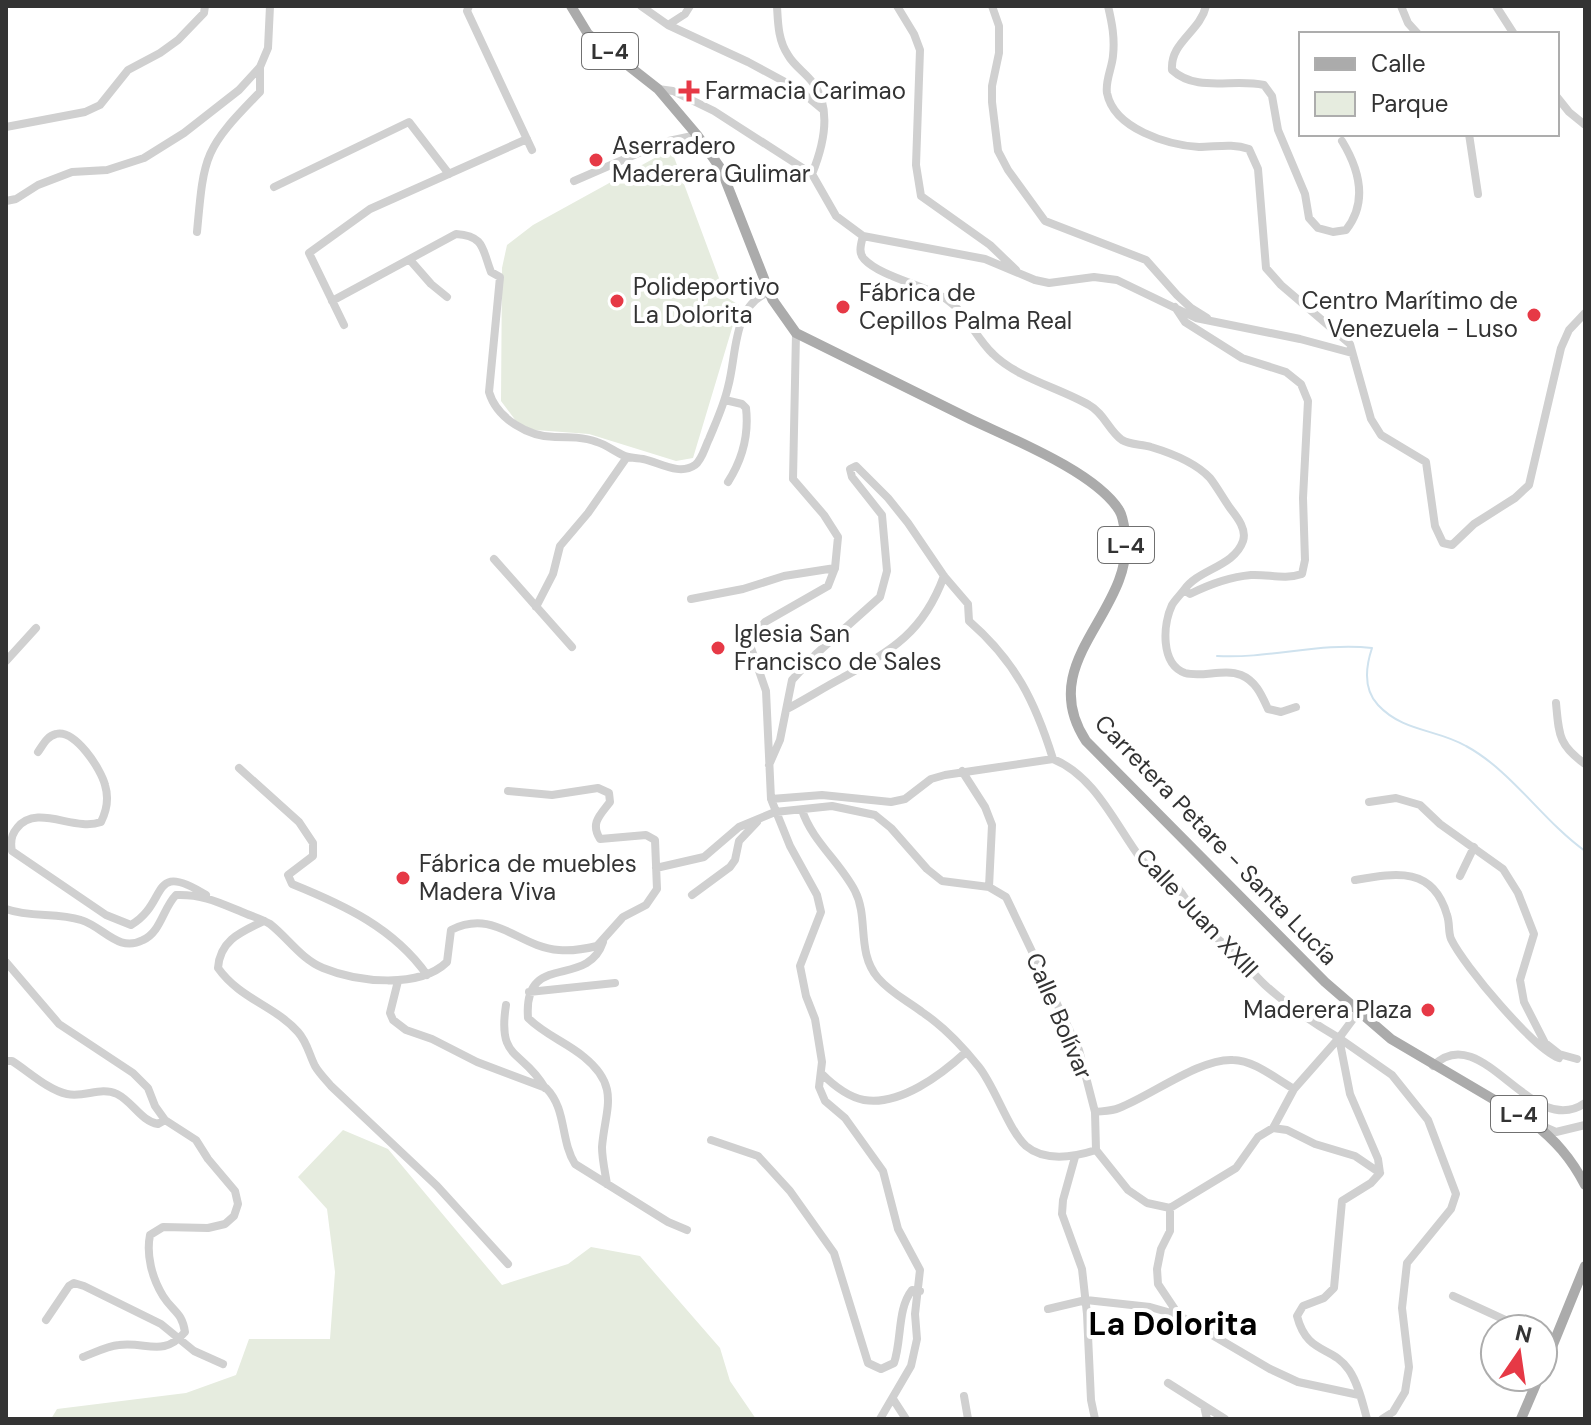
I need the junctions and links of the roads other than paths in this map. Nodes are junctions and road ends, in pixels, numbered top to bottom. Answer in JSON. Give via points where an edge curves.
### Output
{"nodes":[{"id":1,"x":205,"y":6,"type":"edge"},
{"id":2,"x":270,"y":6,"type":"edge"},
{"id":3,"x":469,"y":6,"type":"edge"},
{"id":4,"x":571,"y":6,"type":"edge"},
{"id":5,"x":641,"y":6,"type":"edge"},
{"id":6,"x":690,"y":6,"type":"edge"},
{"id":7,"x":777,"y":6,"type":"edge"},
{"id":8,"x":897,"y":6,"type":"edge"},
{"id":9,"x":992,"y":6,"type":"edge"},
{"id":10,"x":1108,"y":6,"type":"edge"},
{"id":11,"x":1206,"y":6,"type":"edge"},
{"id":12,"x":1401,"y":6,"type":"edge"},
{"id":13,"x":1496,"y":6,"type":"edge"},
{"id":14,"x":668,"y":25,"type":"junction"},
{"id":15,"x":1416,"y":32,"type":"edge"},
{"id":16,"x":1513,"y":32,"type":"edge"},
{"id":17,"x":260,"y":67,"type":"junction"},
{"id":18,"x":658,"y":89,"type":"junction"},
{"id":19,"x":1559,"y":100,"type":"edge"},
{"id":20,"x":822,"y":109,"type":"junction"},
{"id":21,"x":1585,"y":125,"type":"edge"},
{"id":22,"x":6,"y":127,"type":"edge"},
{"id":23,"x":697,"y":135,"type":"junction"},
{"id":24,"x":1469,"y":136,"type":"edge"},
{"id":25,"x":527,"y":139,"type":"junction"},
{"id":26,"x":1342,"y":141,"type":"dead end"},
{"id":27,"x":532,"y":150,"type":"dead end"},
{"id":28,"x":449,"y":174,"type":"junction"},
{"id":29,"x":812,"y":174,"type":"junction"},
{"id":30,"x":574,"y":181,"type":"dead end"},
{"id":31,"x":274,"y":187,"type":"dead end"},
{"id":32,"x":1478,"y":194,"type":"dead end"},
{"id":33,"x":6,"y":201,"type":"edge"},
{"id":34,"x":197,"y":232,"type":"dead end"},
{"id":35,"x":863,"y":236,"type":"junction"},
{"id":36,"x":410,"y":260,"type":"junction"},
{"id":37,"x":1020,"y":273,"type":"junction"},
{"id":38,"x":769,"y":292,"type":"junction"},
{"id":39,"x":447,"y":297,"type":"dead end"},
{"id":40,"x":332,"y":301,"type":"junction"},
{"id":41,"x":1175,"y":307,"type":"junction"},
{"id":42,"x":1585,"y":313,"type":"edge"},
{"id":43,"x":1218,"y":324,"type":"junction"},
{"id":44,"x":344,"y":325,"type":"dead end"},
{"id":45,"x":796,"y":333,"type":"junction"},
{"id":46,"x":1352,"y":353,"type":"junction"},
{"id":47,"x":725,"y":400,"type":"junction"},
{"id":48,"x":627,"y":457,"type":"junction"},
{"id":49,"x":728,"y":482,"type":"dead end"},
{"id":50,"x":494,"y":559,"type":"dead end"},
{"id":51,"x":835,"y":568,"type":"junction"},
{"id":52,"x":944,"y":576,"type":"junction"},
{"id":53,"x":1184,"y":590,"type":"junction"},
{"id":54,"x":691,"y":599,"type":"dead end"},
{"id":55,"x":536,"y":607,"type":"junction"},
{"id":56,"x":36,"y":628,"type":"dead end"},
{"id":57,"x":572,"y":647,"type":"dead end"},
{"id":58,"x":6,"y":661,"type":"edge"},
{"id":59,"x":1556,"y":703,"type":"dead end"},
{"id":60,"x":1296,"y":707,"type":"dead end"},
{"id":61,"x":787,"y":709,"type":"junction"},
{"id":62,"x":38,"y":752,"type":"dead end"},
{"id":63,"x":1053,"y":759,"type":"junction"},
{"id":64,"x":1585,"y":764,"type":"edge"},
{"id":65,"x":768,"y":767,"type":"junction"},
{"id":66,"x":239,"y":768,"type":"dead end"},
{"id":67,"x":962,"y":771,"type":"junction"},
{"id":68,"x":508,"y":791,"type":"dead end"},
{"id":69,"x":771,"y":799,"type":"junction"},
{"id":70,"x":1369,"y":802,"type":"dead end"},
{"id":71,"x":802,"y":810,"type":"junction"},
{"id":72,"x":775,"y":812,"type":"junction"},
{"id":73,"x":760,"y":819,"type":"junction"},
{"id":74,"x":1474,"y":847,"type":"junction"},
{"id":75,"x":656,"y":868,"type":"junction"},
{"id":76,"x":1460,"y":876,"type":"dead end"},
{"id":77,"x":1355,"y":880,"type":"dead end"},
{"id":78,"x":989,"y":887,"type":"junction"},
{"id":79,"x":692,"y":895,"type":"dead end"},
{"id":80,"x":210,"y":897,"type":"junction"},
{"id":81,"x":6,"y":909,"type":"edge"},
{"id":82,"x":264,"y":921,"type":"junction"},
{"id":83,"x":605,"y":937,"type":"junction"},
{"id":84,"x":6,"y":962,"type":"edge"},
{"id":85,"x":427,"y":975,"type":"junction"},
{"id":86,"x":398,"y":981,"type":"junction"},
{"id":87,"x":615,"y":983,"type":"dead end"},
{"id":88,"x":529,"y":992,"type":"junction"},
{"id":89,"x":506,"y":1005,"type":"dead end"},
{"id":90,"x":1359,"y":1011,"type":"junction"},
{"id":91,"x":1339,"y":1038,"type":"junction"},
{"id":92,"x":966,"y":1052,"type":"junction"},
{"id":93,"x":1581,"y":1058,"type":"edge"},
{"id":94,"x":6,"y":1061,"type":"edge"},
{"id":95,"x":1433,"y":1066,"type":"junction"},
{"id":96,"x":821,"y":1073,"type":"junction"},
{"id":97,"x":546,"y":1088,"type":"junction"},
{"id":98,"x":1294,"y":1089,"type":"junction"},
{"id":99,"x":1585,"y":1103,"type":"edge"},
{"id":100,"x":1095,"y":1112,"type":"junction"},
{"id":101,"x":165,"y":1120,"type":"junction"},
{"id":102,"x":1532,"y":1122,"type":"junction"},
{"id":103,"x":1585,"y":1125,"type":"edge"},
{"id":104,"x":1273,"y":1128,"type":"junction"},
{"id":105,"x":711,"y":1140,"type":"dead end"},
{"id":106,"x":1096,"y":1150,"type":"junction"},
{"id":107,"x":1075,"y":1157,"type":"junction"},
{"id":108,"x":1380,"y":1173,"type":"junction"},
{"id":109,"x":607,"y":1184,"type":"junction"},
{"id":110,"x":1585,"y":1185,"type":"edge"},
{"id":111,"x":1170,"y":1208,"type":"junction"},
{"id":112,"x":687,"y":1230,"type":"dead end"},
{"id":113,"x":508,"y":1264,"type":"dead end"},
{"id":114,"x":1585,"y":1266,"type":"edge"},
{"id":115,"x":920,"y":1291,"type":"junction"},
{"id":116,"x":1453,"y":1296,"type":"dead end"},
{"id":117,"x":1086,"y":1300,"type":"junction"},
{"id":118,"x":1048,"y":1309,"type":"dead end"},
{"id":119,"x":1490,"y":1313,"type":"edge"},
{"id":120,"x":1178,"y":1315,"type":"junction"},
{"id":121,"x":46,"y":1320,"type":"dead end"},
{"id":122,"x":1559,"y":1330,"type":"edge"},
{"id":123,"x":177,"y":1340,"type":"junction"},
{"id":124,"x":83,"y":1357,"type":"dead end"},
{"id":125,"x":223,"y":1364,"type":"dead end"},
{"id":126,"x":1168,"y":1383,"type":"dead end"},
{"id":127,"x":1532,"y":1393,"type":"edge"},
{"id":128,"x":1359,"y":1395,"type":"junction"},
{"id":129,"x":964,"y":1396,"type":"dead end"},
{"id":130,"x":893,"y":1399,"type":"junction"},
{"id":131,"x":1204,"y":1406,"type":"junction"},
{"id":132,"x":880,"y":1419,"type":"edge"},
{"id":133,"x":906,"y":1419,"type":"edge"},
{"id":134,"x":968,"y":1419,"type":"edge"},
{"id":135,"x":1095,"y":1419,"type":"edge"},
{"id":136,"x":1207,"y":1419,"type":"edge"},
{"id":137,"x":1225,"y":1419,"type":"edge"},
{"id":138,"x":1367,"y":1419,"type":"edge"},
{"id":139,"x":1382,"y":1419,"type":"edge"},
{"id":140,"x":1521,"y":1419,"type":"edge"}],
"edges":[{"from":1,"to":22,"type":"street","via":[[178,40],[128,70],[100,105]]},
{"from":2,"to":17,"type":"street","via":[[268,48]]},
{"from":3,"to":25,"type":"street"},
{"from":4,"to":18,"type":"main road","number":"L-4","via":[[588,34]]},
{"from":5,"to":14,"type":"street"},
{"from":6,"to":14,"type":"street"},
{"from":7,"to":20,"type":"street","via":[[779,35],[788,56],[815,85]]},
{"from":8,"to":37,"type":"street","via":[[920,50],[916,165],[921,196]]},
{"from":9,"to":43,"type":"street","via":[[999,26],[992,86],[998,151],[1027,196],[1045,221],[1146,260],[1191,308]]},
{"from":10,"to":46,"type":"street","via":[[1114,29],[1109,100],[1123,118],[1152,137],[1198,147],[1249,149],[1258,169],[1266,268],[1344,336]]},
{"from":11,"to":26,"type":"street","via":[[1200,23],[1175,50],[1172,70],[1194,83],[1264,85],[1272,96],[1278,130],[1305,194],[1309,218],[1318,228],[1333,232],[1346,230],[1354,220],[1359,196],[1359,177]]},
{"from":12,"to":15,"type":"street"},
{"from":13,"to":16,"type":"street"},
{"from":14,"to":20,"type":"street","via":[[798,89]]},
{"from":17,"to":33,"type":"street","via":[[239,90],[144,158],[107,170],[72,172]]},
{"from":17,"to":34,"type":"street","via":[[260,92],[223,130],[206,159]]},
{"from":18,"to":23,"type":"main road","number":"L-4"},
{"from":18,"to":29,"type":"street","via":[[714,111]]},
{"from":19,"to":21,"type":"street"},
{"from":20,"to":29,"type":"street","via":[[825,129]]},
{"from":23,"to":30,"type":"street","via":[[664,142]]},
{"from":23,"to":38,"type":"main road","number":"L-4","via":[[721,169]]},
{"from":24,"to":32,"type":"street"},
{"from":25,"to":27,"type":"street"},
{"from":25,"to":28,"type":"street"},
{"from":28,"to":31,"type":"street","via":[[409,122]]},
{"from":28,"to":40,"type":"street","via":[[370,209],[309,253]]},
{"from":29,"to":35,"type":"street","via":[[836,216]]},
{"from":35,"to":37,"type":"street","via":[[985,259]]},
{"from":35,"to":53,"type":"street","via":[[864,259],[946,300],[967,318],[993,354],[1089,404],[1119,438],[1163,450],[1210,479],[1239,521],[1243,542],[1230,558]]},
{"from":36,"to":39,"type":"street"},
{"from":36,"to":40,"type":"street"},
{"from":36,"to":48,"type":"street","via":[[456,234],[483,245],[491,272],[500,277],[489,392],[493,405],[520,428],[543,437],[597,442]]},
{"from":37,"to":41,"type":"street","via":[[1049,283],[1094,277],[1117,280]]},
{"from":38,"to":45,"type":"main road","number":"L-4"},
{"from":38,"to":47,"type":"street","via":[[747,308]]},
{"from":40,"to":44,"type":"street"},
{"from":41,"to":43,"type":"street"},
{"from":41,"to":53,"type":"street","via":[[1185,322],[1242,358],[1286,372],[1301,384],[1308,401],[1302,574],[1255,575],[1227,579],[1190,594]]},
{"from":42,"to":46,"type":"street","via":[[1561,348],[1529,485],[1452,545],[1443,543],[1435,526],[1426,462],[1381,435],[1371,419]]},
{"from":43,"to":46,"type":"street"},
{"from":45,"to":51,"type":"street","via":[[793,479],[838,537]]},
{"from":45,"to":90,"type":"main road","name":"Carretera Petare - Santa Lucía","number":"L-4","via":[[1060,463],[1108,495],[1122,513],[1126,560],[1070,682],[1077,727],[1262,919]]},
{"from":47,"to":48,"type":"street","via":[[698,463],[676,469]]},
{"from":47,"to":49,"type":"street","via":[[742,404],[748,422],[738,466]]},
{"from":48,"to":55,"type":"street","via":[[560,546]]},
{"from":50,"to":55,"type":"street"},
{"from":51,"to":54,"type":"street"},
{"from":51,"to":65,"type":"street","via":[[828,586],[765,622],[750,645],[766,691]]},
{"from":52,"to":61,"type":"street","via":[[937,597],[908,637]]},
{"from":52,"to":61,"type":"street","via":[[888,498],[856,466],[850,469],[882,515],[887,571],[880,597],[792,680]]},
{"from":52,"to":63,"type":"street","via":[[968,604],[969,621],[1015,671]]},
{"from":53,"to":60,"type":"street","via":[[1167,623],[1169,661],[1184,673],[1244,676],[1268,709]]},
{"from":55,"to":57,"type":"street"},
{"from":56,"to":58,"type":"street"},
{"from":59,"to":64,"type":"street","via":[[1566,751]]},
{"from":61,"to":65,"type":"street"},
{"from":62,"to":80,"type":"street","via":[[55,734],[75,739],[101,773],[107,810],[101,822],[91,825],[33,816],[23,820],[12,834],[12,851],[122,923],[131,925],[143,918],[172,880]]},
{"from":63,"to":67,"type":"street"},
{"from":63,"to":91,"type":"street","name":"Calle Juan XXIII","via":[[1078,774],[1143,861],[1174,884],[1216,939],[1266,986]]},
{"from":65,"to":69,"type":"street"},
{"from":66,"to":85,"type":"street","via":[[299,822],[313,843],[313,856],[288,875],[292,884],[367,918],[403,946]]},
{"from":67,"to":69,"type":"street","via":[[931,779],[905,799],[891,802],[822,795]]},
{"from":67,"to":78,"type":"street","via":[[992,825]]},
{"from":68,"to":75,"type":"street","via":[[552,795],[598,788],[609,793],[610,802],[594,823],[600,839],[646,835],[655,840]]},
{"from":69,"to":72,"type":"street"},
{"from":70,"to":74,"type":"street","via":[[1415,802]]},
{"from":71,"to":72,"type":"street"},
{"from":71,"to":78,"type":"street","via":[[832,806],[875,815],[942,881]]},
{"from":71,"to":92,"type":"street","via":[[807,825],[857,894],[867,962],[875,975]]},
{"from":72,"to":73,"type":"street"},
{"from":72,"to":96,"type":"street","via":[[821,912],[800,966],[815,1019]]},
{"from":73,"to":75,"type":"street","via":[[739,827],[704,857]]},
{"from":73,"to":79,"type":"street","via":[[739,841],[730,867]]},
{"from":74,"to":76,"type":"street"},
{"from":74,"to":93,"type":"street","via":[[1503,869],[1532,923],[1533,940],[1520,985],[1533,1022],[1559,1054]]},
{"from":75,"to":83,"type":"street","via":[[657,889],[646,905],[623,917]]},
{"from":77,"to":93,"type":"street","via":[[1395,875],[1426,882],[1442,901],[1451,939],[1523,1031],[1548,1054]]},
{"from":78,"to":100,"type":"street","name":"Calle Bolívar","via":[[1006,897],[1065,1020],[1079,1050]]},
{"from":80,"to":81,"type":"street","via":[[176,895],[147,939],[129,945],[80,919]]},
{"from":80,"to":82,"type":"street"},
{"from":82,"to":86,"type":"street","via":[[321,967]]},
{"from":82,"to":113,"type":"street","via":[[225,945],[218,968],[245,996],[296,1030],[331,1086],[437,1186]]},
{"from":83,"to":85,"type":"street","via":[[597,946],[557,950],[475,922],[451,930],[447,962]]},
{"from":83,"to":88,"type":"street","via":[[595,959],[548,976]]},
{"from":84,"to":101,"type":"street","via":[[59,1024],[141,1080]]},
{"from":85,"to":86,"type":"street"},
{"from":86,"to":97,"type":"street","via":[[390,1013],[406,1030]]},
{"from":87,"to":88,"type":"street"},
{"from":88,"to":109,"type":"street","via":[[528,1018],[585,1057],[608,1088],[602,1148]]},
{"from":89,"to":97,"type":"street","via":[[504,1038]]},
{"from":90,"to":91,"type":"street"},
{"from":90,"to":95,"type":"main road","name":"Carretera Petare - Santa Lucía","number":"L-4"},
{"from":91,"to":98,"type":"street"},
{"from":91,"to":108,"type":"street","via":[[1350,1094]]},
{"from":91,"to":139,"type":"street","name":"Calle Juan XXIII","via":[[1392,1075],[1428,1120],[1456,1194],[1451,1209],[1407,1263],[1402,1308],[1409,1367],[1405,1392]]},
{"from":92,"to":96,"type":"street","via":[[945,1072],[909,1092],[876,1100],[843,1091]]},
{"from":92,"to":107,"type":"street","via":[[1024,1144],[1037,1153]]},
{"from":94,"to":101,"type":"street","via":[[68,1094],[115,1093],[151,1123]]},
{"from":95,"to":99,"type":"street","via":[[1447,1055],[1465,1055],[1546,1106],[1573,1110]]},
{"from":95,"to":102,"type":"main road","name":"Carretera Petare - Santa Lucía","number":"L-4"},
{"from":96,"to":115,"type":"street","via":[[825,1101],[845,1118],[883,1171],[898,1229],[920,1270]]},
{"from":97,"to":109,"type":"street","via":[[560,1108],[575,1164]]},
{"from":98,"to":100,"type":"street","via":[[1233,1059],[1188,1073],[1117,1109]]},
{"from":98,"to":104,"type":"street"},
{"from":100,"to":106,"type":"street","name":"Calle Bolívar"},
{"from":101,"to":123,"type":"street","via":[[196,1140],[235,1191],[238,1204],[225,1224],[163,1227],[150,1235],[152,1272],[163,1296],[183,1318],[185,1332]]},
{"from":102,"to":103,"type":"street","via":[[1556,1132]]},
{"from":102,"to":110,"type":"main road","name":"Carretera Petare - Santa Lucía","number":"L-4","via":[[1572,1160]]},
{"from":104,"to":108,"type":"street","via":[[1355,1156]]},
{"from":104,"to":111,"type":"street","via":[[1258,1137],[1236,1168]]},
{"from":105,"to":115,"type":"street","via":[[758,1156],[834,1253],[868,1363],[881,1369],[894,1363],[904,1300],[912,1290]]},
{"from":106,"to":107,"type":"street"},
{"from":106,"to":111,"type":"street","via":[[1128,1190],[1147,1203]]},
{"from":107,"to":117,"type":"street","via":[[1062,1214],[1080,1257]]},
{"from":108,"to":128,"type":"street","via":[[1342,1201],[1334,1288],[1303,1306],[1297,1316],[1301,1332],[1315,1347],[1350,1371]]},
{"from":109,"to":112,"type":"street"},
{"from":111,"to":120,"type":"street","via":[[1158,1284]]},
{"from":114,"to":122,"type":"main road"},
{"from":115,"to":130,"type":"street","via":[[911,1366]]},
{"from":116,"to":119,"type":"street"},
{"from":117,"to":118,"type":"street"},
{"from":117,"to":120,"type":"street"},
{"from":117,"to":135,"type":"street"},
{"from":120,"to":128,"type":"street","via":[[1298,1382]]},
{"from":121,"to":123,"type":"street","via":[[74,1283],[161,1324]]},
{"from":123,"to":124,"type":"street","via":[[163,1348],[116,1345]]},
{"from":123,"to":125,"type":"street"},
{"from":126,"to":131,"type":"street"},
{"from":127,"to":140,"type":"main road"},
{"from":128,"to":138,"type":"street"},
{"from":129,"to":134,"type":"street"},
{"from":130,"to":132,"type":"street"},
{"from":130,"to":133,"type":"street"},
{"from":131,"to":136,"type":"street"},
{"from":131,"to":137,"type":"street"}]}
